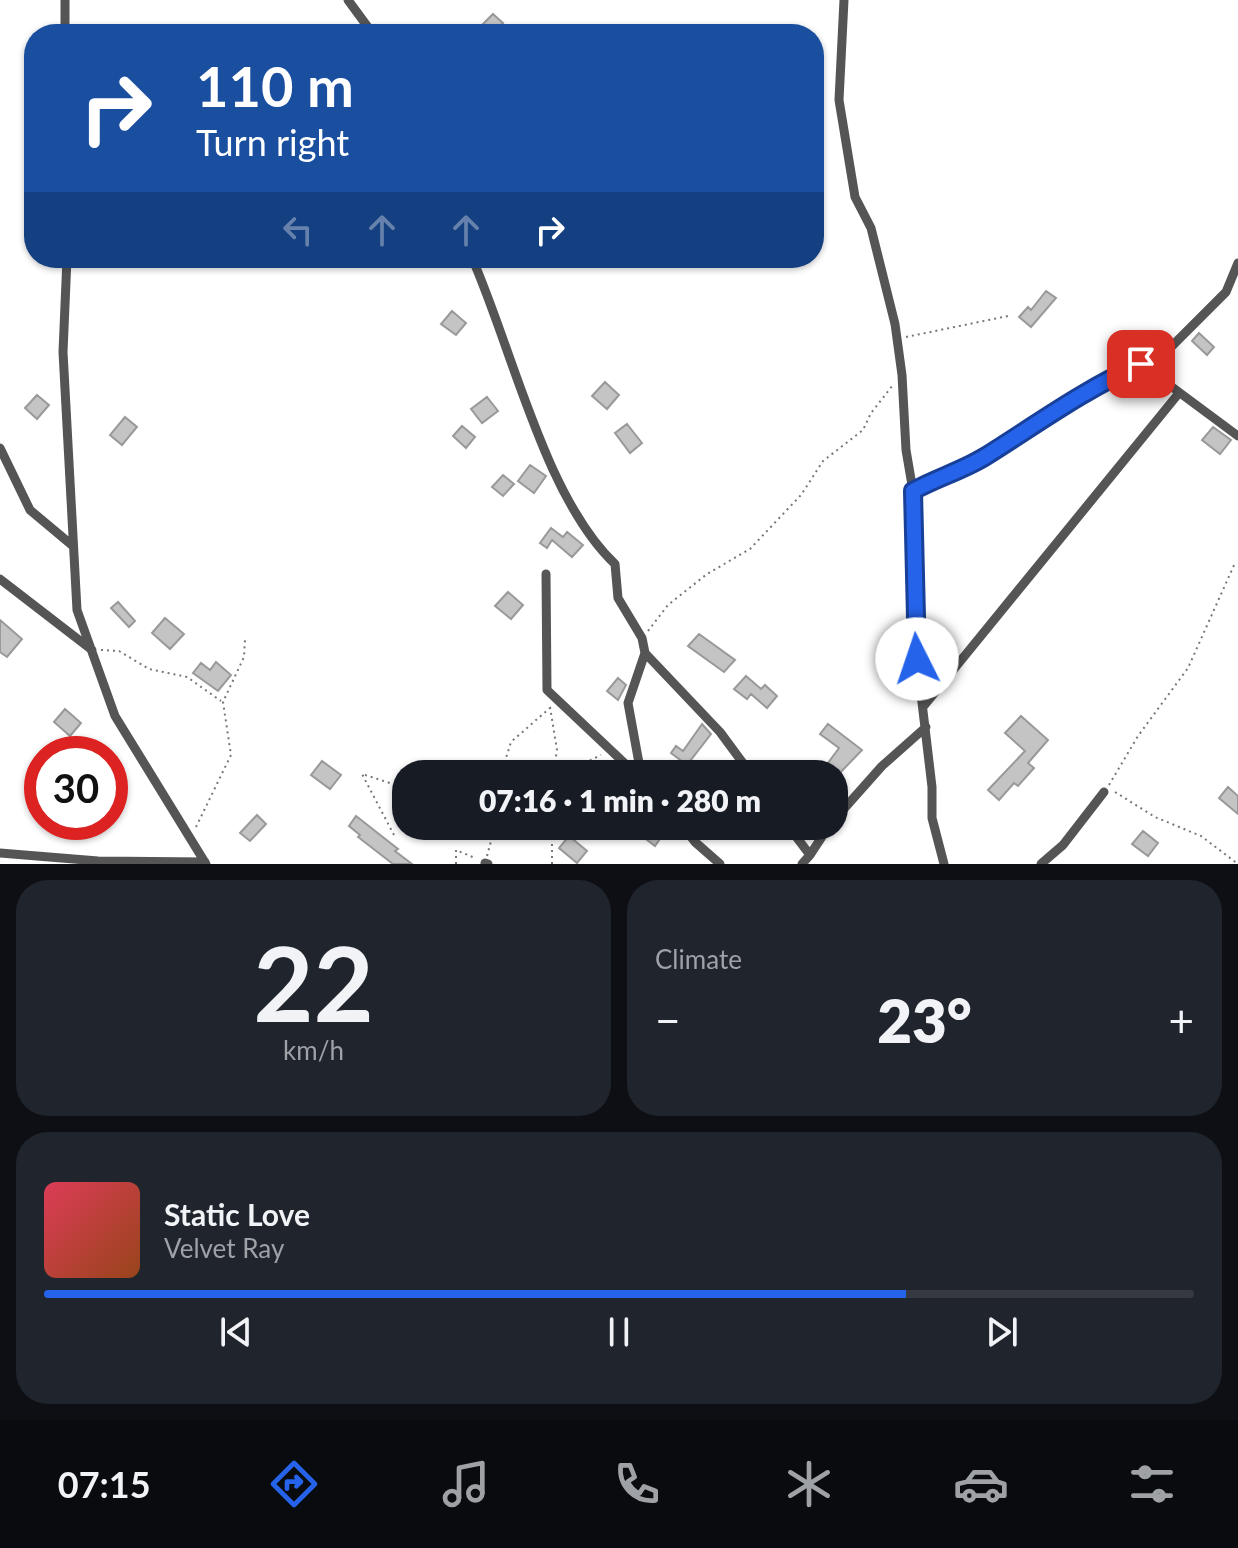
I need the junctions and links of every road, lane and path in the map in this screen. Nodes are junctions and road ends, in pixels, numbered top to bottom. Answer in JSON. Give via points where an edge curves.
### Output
{"nodes":[{"id":1,"x":65,"y":0,"type":"edge"},
{"id":2,"x":348,"y":0,"type":"edge"},
{"id":3,"x":844,"y":0,"type":"edge"},
{"id":4,"x":65,"y":24,"type":"edge"},
{"id":5,"x":366,"y":24,"type":"edge"},
{"id":6,"x":1238,"y":263,"type":"edge"},
{"id":7,"x":67,"y":268,"type":"edge"},
{"id":8,"x":476,"y":268,"type":"edge"},
{"id":9,"x":1008,"y":316,"type":"dead end"},
{"id":10,"x":897,"y":338,"type":"junction"},
{"id":11,"x":1141,"y":364,"type":"junction"},
{"id":12,"x":902,"y":377,"type":"junction"},
{"id":13,"x":1179,"y":393,"type":"junction"},
{"id":14,"x":1238,"y":436,"type":"edge"},
{"id":15,"x":0,"y":448,"type":"edge"},
{"id":16,"x":913,"y":491,"type":"junction"},
{"id":17,"x":73,"y":546,"type":"junction"},
{"id":18,"x":1235,"y":563,"type":"dead end"},
{"id":19,"x":546,"y":574,"type":"dead end"},
{"id":20,"x":0,"y":579,"type":"edge"},
{"id":21,"x":642,"y":638,"type":"junction"},
{"id":22,"x":245,"y":639,"type":"dead end"},
{"id":23,"x":92,"y":650,"type":"junction"},
{"id":24,"x":645,"y":653,"type":"junction"},
{"id":25,"x":547,"y":690,"type":"junction"},
{"id":26,"x":223,"y":702,"type":"junction"},
{"id":27,"x":554,"y":704,"type":"junction"},
{"id":28,"x":923,"y":707,"type":"junction"},
{"id":29,"x":926,"y":727,"type":"junction"},
{"id":30,"x":613,"y":750,"type":"junction"},
{"id":31,"x":505,"y":760,"type":"edge"},
{"id":32,"x":555,"y":760,"type":"edge"},
{"id":33,"x":592,"y":760,"type":"edge"},
{"id":34,"x":623,"y":760,"type":"edge"},
{"id":35,"x":636,"y":760,"type":"edge"},
{"id":36,"x":741,"y":760,"type":"edge"},
{"id":37,"x":392,"y":784,"type":"edge"},
{"id":38,"x":1104,"y":792,"type":"dead end"},
{"id":39,"x":848,"y":804,"type":"edge"},
{"id":40,"x":392,"y":831,"type":"edge"},
{"id":41,"x":191,"y":839,"type":"junction"},
{"id":42,"x":492,"y":840,"type":"edge"},
{"id":43,"x":552,"y":840,"type":"edge"},
{"id":44,"x":694,"y":840,"type":"edge"},
{"id":45,"x":799,"y":840,"type":"edge"},
{"id":46,"x":820,"y":840,"type":"edge"},
{"id":47,"x":0,"y":853,"type":"edge"},
{"id":48,"x":810,"y":855,"type":"junction"},
{"id":49,"x":206,"y":863,"type":"edge"},
{"id":50,"x":487,"y":863,"type":"edge"},
{"id":51,"x":456,"y":864,"type":"edge"},
{"id":52,"x":552,"y":864,"type":"edge"},
{"id":53,"x":720,"y":864,"type":"edge"},
{"id":54,"x":802,"y":864,"type":"edge"},
{"id":55,"x":944,"y":864,"type":"edge"},
{"id":56,"x":1041,"y":864,"type":"edge"},
{"id":57,"x":1238,"y":864,"type":"edge"}],
"edges":[{"from":1,"to":4,"type":"street"},
{"from":2,"to":5,"type":"street"},
{"from":3,"to":10,"type":"street","via":[[839,100],[855,197],[871,228]]},
{"from":6,"to":11,"type":"street","via":[[1226,292],[1163,355]]},
{"from":7,"to":17,"type":"street","via":[[63,352]]},
{"from":8,"to":21,"type":"street","via":[[540,439],[577,518],[615,564],[618,598]]},
{"from":9,"to":10,"type":"path"},
{"from":10,"to":12,"type":"street"},
{"from":11,"to":13,"type":"street"},
{"from":11,"to":16,"type":"street","via":[[1073,398],[983,458]]},
{"from":12,"to":16,"type":"street"},
{"from":12,"to":21,"type":"path","via":[[887,390],[863,430],[823,461],[801,495],[750,549],[668,605]]},
{"from":13,"to":14,"type":"street"},
{"from":13,"to":28,"type":"street"},
{"from":15,"to":17,"type":"street","via":[[30,510]]},
{"from":16,"to":28,"type":"street","via":[[914,635]]},
{"from":17,"to":23,"type":"street","via":[[77,610]]},
{"from":18,"to":57,"type":"path","via":[[1188,668],[1107,789],[1201,836]]},
{"from":19,"to":25,"type":"street"},
{"from":20,"to":23,"type":"street"},
{"from":21,"to":24,"type":"street"},
{"from":22,"to":26,"type":"path","via":[[244,657]]},
{"from":23,"to":26,"type":"path","via":[[119,651],[149,669],[187,677]]},
{"from":23,"to":41,"type":"street","via":[[115,716]]},
{"from":24,"to":35,"type":"street","via":[[628,703]]},
{"from":24,"to":36,"type":"street"},
{"from":25,"to":27,"type":"street"},
{"from":25,"to":27,"type":"path"},
{"from":26,"to":41,"type":"path","via":[[231,755]]},
{"from":27,"to":30,"type":"street"},
{"from":27,"to":31,"type":"path","via":[[511,742]]},
{"from":27,"to":32,"type":"path"},
{"from":28,"to":29,"type":"street"},
{"from":29,"to":39,"type":"street"},
{"from":29,"to":55,"type":"street","via":[[931,808]]},
{"from":30,"to":33,"type":"path"},
{"from":30,"to":34,"type":"street"},
{"from":37,"to":40,"type":"path","via":[[362,774]]},
{"from":38,"to":56,"type":"street","via":[[1063,845]]},
{"from":41,"to":49,"type":"street"},
{"from":42,"to":50,"type":"path"},
{"from":43,"to":52,"type":"path"},
{"from":44,"to":53,"type":"street"},
{"from":45,"to":48,"type":"street"},
{"from":46,"to":48,"type":"street"},
{"from":47,"to":49,"type":"street"},
{"from":48,"to":54,"type":"street"},
{"from":50,"to":51,"type":"path","via":[[456,850]]}]}
